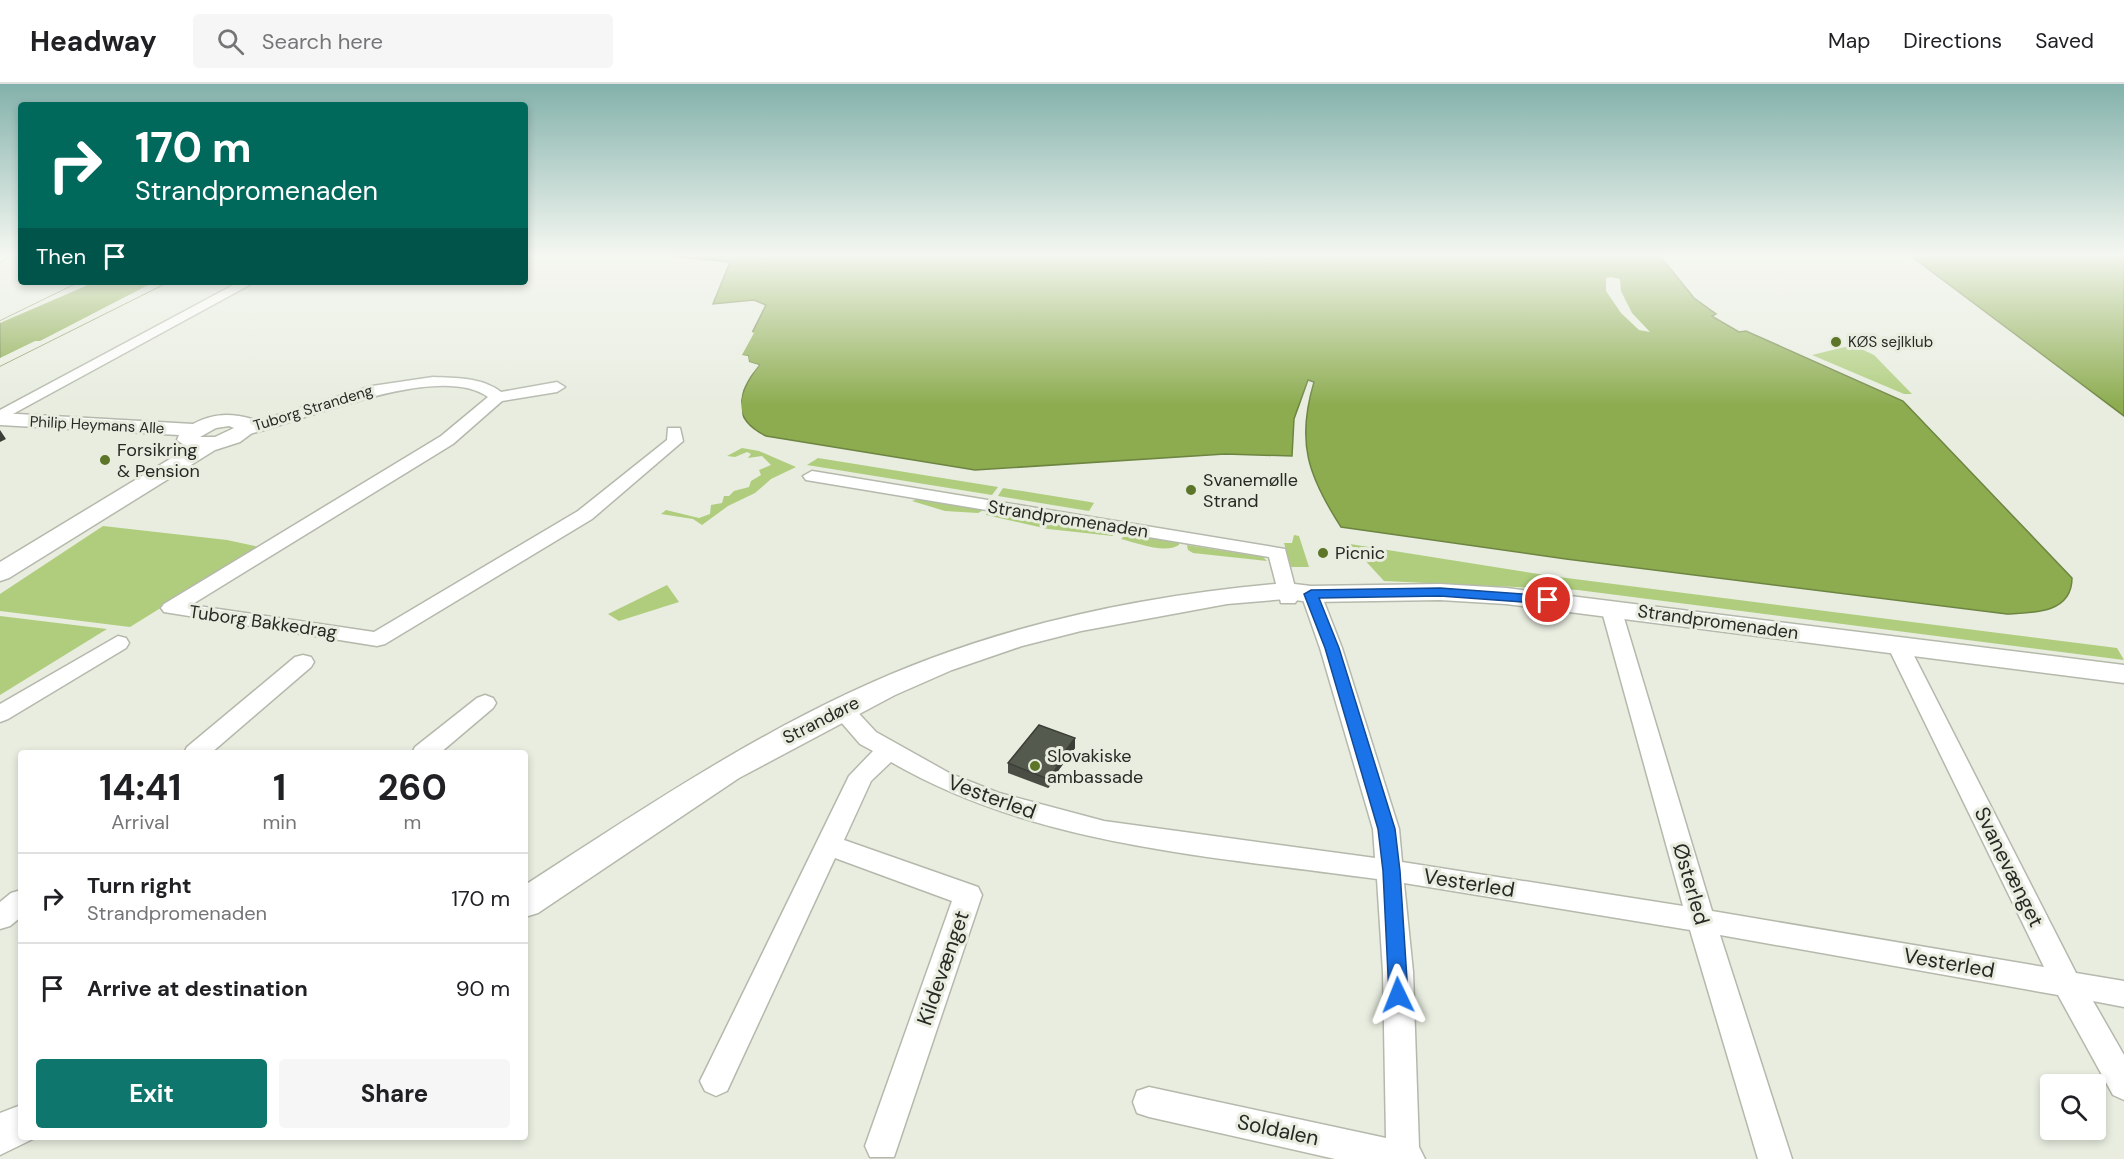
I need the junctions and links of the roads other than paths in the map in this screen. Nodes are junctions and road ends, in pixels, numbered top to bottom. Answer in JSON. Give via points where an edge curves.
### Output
{"nodes":[{"id":1,"x":205,"y":306,"type":"edge"},
{"id":2,"x":556,"y":387,"type":"dead end"},
{"id":3,"x":497,"y":397,"type":"junction"},
{"id":4,"x":0,"y":418,"type":"edge"},
{"id":5,"x":245,"y":430,"type":"joint"},
{"id":6,"x":674,"y":431,"type":"dead end"},
{"id":7,"x":198,"y":439,"type":"junction"},
{"id":8,"x":812,"y":476,"type":"dead end"},
{"id":9,"x":0,"y":556,"type":"edge"},
{"id":10,"x":0,"y":573,"type":"edge"},
{"id":11,"x":1295,"y":594,"type":"junction"},
{"id":12,"x":1611,"y":608,"type":"junction"},
{"id":13,"x":117,"y":643,"type":"dead end"},
{"id":14,"x":1899,"y":646,"type":"junction"},
{"id":15,"x":303,"y":662,"type":"dead end"},
{"id":16,"x":2124,"y":674,"type":"edge"},
{"id":17,"x":485,"y":703,"type":"dead end"},
{"id":18,"x":842,"y":709,"type":"junction"},
{"id":19,"x":0,"y":714,"type":"edge"},
{"id":20,"x":200,"y":750,"type":"edge"},
{"id":21,"x":428,"y":750,"type":"edge"},
{"id":22,"x":888,"y":751,"type":"junction"},
{"id":23,"x":830,"y":846,"type":"junction"},
{"id":24,"x":1392,"y":871,"type":"junction"},
{"id":25,"x":528,"y":901,"type":"edge"},
{"id":26,"x":18,"y":903,"type":"edge"},
{"id":27,"x":0,"y":918,"type":"edge"},
{"id":28,"x":1701,"y":920,"type":"junction"},
{"id":29,"x":2067,"y":984,"type":"junction"},
{"id":30,"x":2124,"y":994,"type":"edge"},
{"id":31,"x":716,"y":1081,"type":"dead end"},
{"id":32,"x":2124,"y":1085,"type":"edge"},
{"id":33,"x":1149,"y":1102,"type":"dead end"},
{"id":34,"x":18,"y":1126,"type":"edge"},
{"id":35,"x":0,"y":1135,"type":"edge"},
{"id":36,"x":882,"y":1146,"type":"dead end"},
{"id":37,"x":1404,"y":1159,"type":"edge"},
{"id":38,"x":1775,"y":1159,"type":"edge"}],
"edges":[{"from":1,"to":4,"type":"street"},
{"from":2,"to":3,"type":"street"},
{"from":3,"to":5,"type":"street","name":"Tuborg Strandeng","via":[[480,386],[450,381],[393,385]]},
{"from":3,"to":6,"type":"street","name":"Tuborg Bakkedrag","via":[[447,440],[171,608],[377,639],[585,515],[675,441]]},
{"from":4,"to":7,"type":"street","name":"Philip Heymans Alle"},
{"from":5,"to":7,"type":"street","via":[[232,437]]},
{"from":7,"to":9,"type":"street"},
{"from":7,"to":10,"type":"street"},
{"from":8,"to":11,"type":"street","name":"Strandpromenaden","via":[[1278,553]]},
{"from":11,"to":12,"type":"street","name":"Strandpromenaden","via":[[1440,592]]},
{"from":11,"to":18,"type":"street","name":"Strandøre","via":[[1149,610],[1012,640],[942,664]]},
{"from":11,"to":24,"type":"street","via":[[1332,648],[1380,808]]},
{"from":12,"to":14,"type":"street","name":"Strandpromenaden"},
{"from":12,"to":28,"type":"street","name":"Østerled"},
{"from":13,"to":19,"type":"street"},
{"from":14,"to":16,"type":"street","name":"Strandpromenaden"},
{"from":14,"to":29,"type":"street","name":"Svanevænget"},
{"from":15,"to":20,"type":"street"},
{"from":17,"to":21,"type":"street"},
{"from":18,"to":22,"type":"street","name":"Vesterled","via":[[868,738]]},
{"from":18,"to":25,"type":"street","name":"Strandøre","via":[[728,770]]},
{"from":22,"to":23,"type":"street","via":[[861,776]]},
{"from":22,"to":24,"type":"street","name":"Vesterled","via":[[982,796],[1073,823],[1191,844]]},
{"from":23,"to":31,"type":"street"},
{"from":23,"to":36,"type":"street","name":"Kildevænget","via":[[968,895]]},
{"from":24,"to":28,"type":"street","name":"Vesterled"},
{"from":24,"to":37,"type":"street"},
{"from":26,"to":27,"type":"street"},
{"from":28,"to":29,"type":"street","name":"Vesterled"},
{"from":28,"to":38,"type":"street","name":"Østerled"},
{"from":29,"to":30,"type":"street","name":"Vesterled"},
{"from":29,"to":32,"type":"street","name":"Svanevænget"},
{"from":33,"to":37,"type":"street","name":"Soldalen"},
{"from":34,"to":35,"type":"street"}]}
